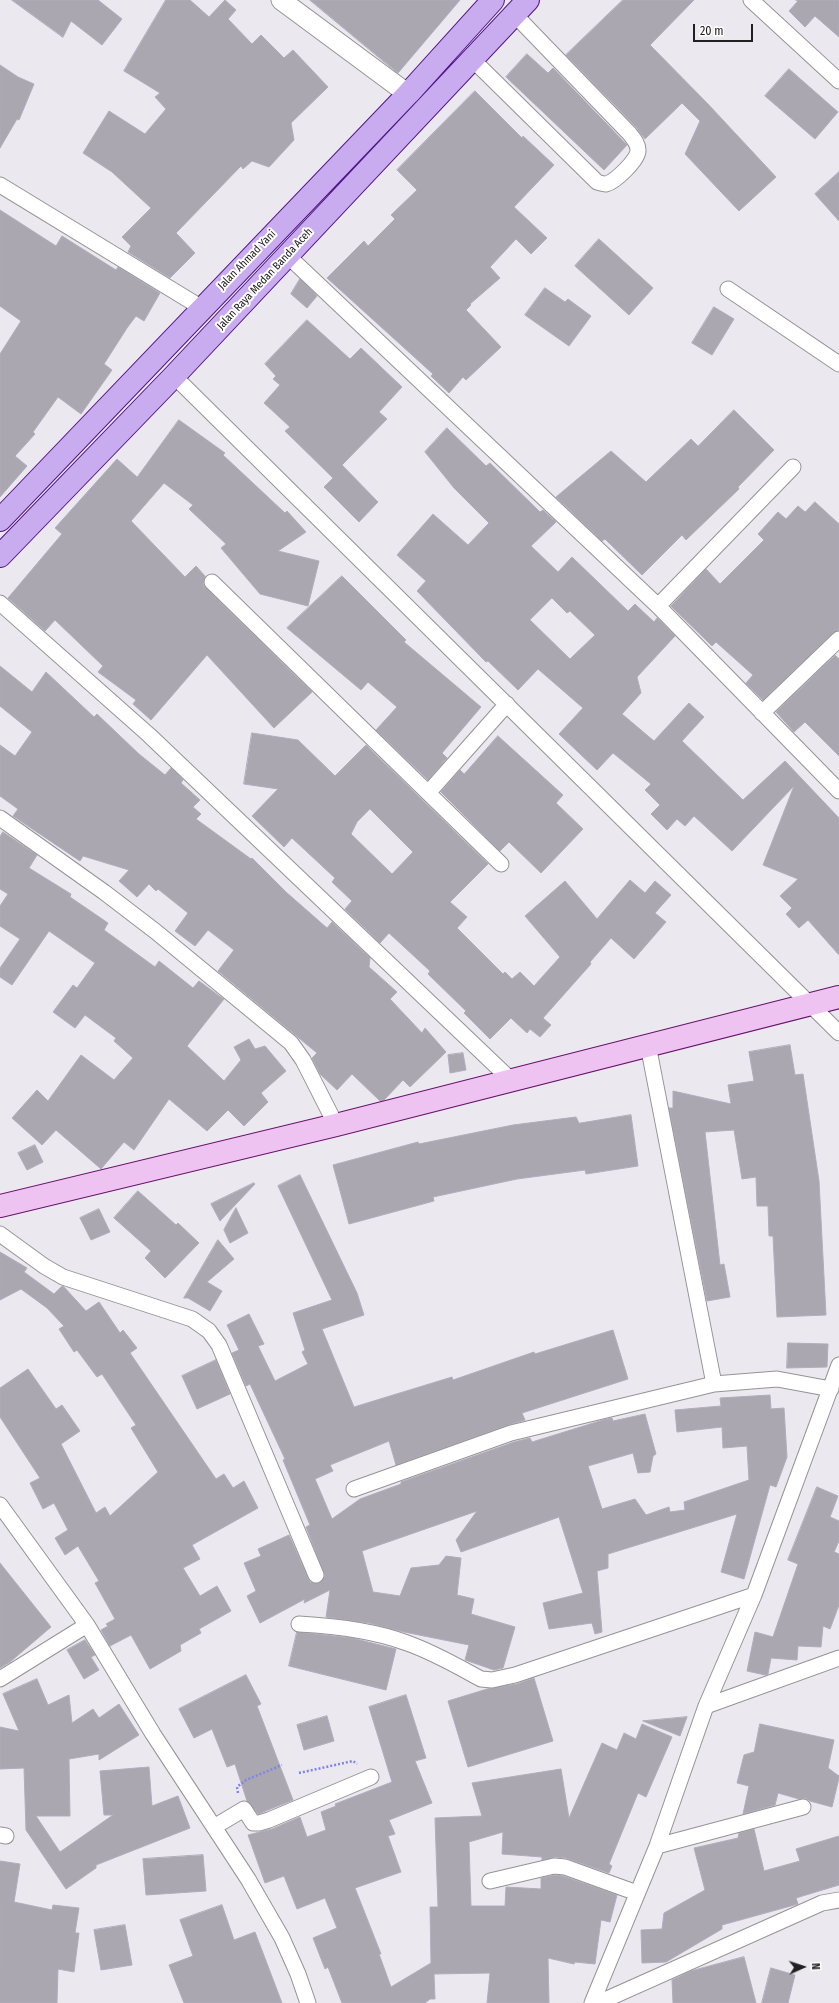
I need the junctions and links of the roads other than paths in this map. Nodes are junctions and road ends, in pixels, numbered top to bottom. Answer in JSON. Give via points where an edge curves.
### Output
{"nodes":[{"id":1,"x":281,"y":0,"type":"edge"},
{"id":2,"x":493,"y":0,"type":"edge"},
{"id":3,"x":751,"y":0,"type":"edge"},
{"id":4,"x":521,"y":7,"type":"edge"},
{"id":5,"x":473,"y":60,"type":"junction"},
{"id":6,"x":839,"y":81,"type":"edge"},
{"id":7,"x":408,"y":94,"type":"junction"},
{"id":8,"x":0,"y":185,"type":"edge"},
{"id":9,"x":288,"y":255,"type":"junction"},
{"id":10,"x":728,"y":289,"type":"dead end"},
{"id":11,"x":202,"y":308,"type":"junction"},
{"id":12,"x":839,"y":364,"type":"edge"},
{"id":13,"x":174,"y":376,"type":"junction"},
{"id":14,"x":793,"y":468,"type":"dead end"},
{"id":15,"x":0,"y":520,"type":"edge"},
{"id":16,"x":0,"y":556,"type":"edge"},
{"id":17,"x":212,"y":582,"type":"dead end"},
{"id":18,"x":0,"y":603,"type":"edge"},
{"id":19,"x":658,"y":606,"type":"junction"},
{"id":20,"x":839,"y":639,"type":"edge"},
{"id":21,"x":508,"y":704,"type":"junction"},
{"id":22,"x":762,"y":713,"type":"junction"},
{"id":23,"x":839,"y":792,"type":"edge"},
{"id":24,"x":428,"y":793,"type":"junction"},
{"id":25,"x":0,"y":818,"type":"edge"},
{"id":26,"x":501,"y":864,"type":"dead end"},
{"id":27,"x":839,"y":997,"type":"edge"},
{"id":28,"x":810,"y":1005,"type":"junction"},
{"id":29,"x":839,"y":1033,"type":"edge"},
{"id":30,"x":648,"y":1045,"type":"junction"},
{"id":31,"x":512,"y":1081,"type":"junction"},
{"id":32,"x":336,"y":1125,"type":"junction"},
{"id":33,"x":0,"y":1206,"type":"edge"},
{"id":34,"x":0,"y":1234,"type":"edge"},
{"id":35,"x":839,"y":1365,"type":"edge"},
{"id":36,"x":714,"y":1384,"type":"junction"},
{"id":37,"x":830,"y":1389,"type":"junction"},
{"id":38,"x":354,"y":1489,"type":"dead end"},
{"id":39,"x":0,"y":1505,"type":"edge"},
{"id":40,"x":316,"y":1575,"type":"dead end"},
{"id":41,"x":754,"y":1595,"type":"junction"},
{"id":42,"x":299,"y":1624,"type":"dead end"},
{"id":43,"x":87,"y":1626,"type":"junction"},
{"id":44,"x":839,"y":1658,"type":"edge"},
{"id":45,"x":0,"y":1679,"type":"edge"},
{"id":46,"x":706,"y":1706,"type":"junction"},
{"id":47,"x":371,"y":1777,"type":"road end"},
{"id":48,"x":803,"y":1806,"type":"dead end"},
{"id":49,"x":214,"y":1827,"type":"junction"},
{"id":50,"x":657,"y":1846,"type":"junction"},
{"id":51,"x":490,"y":1881,"type":"dead end"},
{"id":52,"x":636,"y":1893,"type":"junction"},
{"id":53,"x":839,"y":1900,"type":"edge"},
{"id":54,"x":308,"y":2003,"type":"edge"},
{"id":55,"x":592,"y":2003,"type":"edge"},
{"id":56,"x":598,"y":2003,"type":"edge"}],
"edges":[{"from":1,"to":7,"type":"street"},
{"from":2,"to":7,"type":"main road","name":"Jalan Ahmad Yani"},
{"from":3,"to":6,"type":"street"},
{"from":4,"to":5,"type":"main road","name":"Jalan Raya Medan Banda Aceh"},
{"from":4,"to":5,"type":"street","via":[[629,133],[638,145],[636,159],[613,180],[605,184],[597,182]]},
{"from":5,"to":9,"type":"main road","name":"Jalan Raya Medan Banda Aceh"},
{"from":7,"to":11,"type":"main road","name":"Jalan Ahmad Yani"},
{"from":8,"to":11,"type":"street"},
{"from":9,"to":13,"type":"main road","name":"Jalan Raya Medan Banda Aceh"},
{"from":9,"to":19,"type":"street"},
{"from":10,"to":12,"type":"street"},
{"from":11,"to":15,"type":"main road","name":"Jalan Ahmad Yani","via":[[162,353]]},
{"from":13,"to":16,"type":"main road","name":"Jalan Raya Medan Banda Aceh"},
{"from":13,"to":21,"type":"street"},
{"from":14,"to":19,"type":"street"},
{"from":17,"to":24,"type":"street"},
{"from":18,"to":31,"type":"street","via":[[149,735]]},
{"from":19,"to":22,"type":"street"},
{"from":20,"to":22,"type":"street"},
{"from":21,"to":24,"type":"street"},
{"from":21,"to":28,"type":"street"},
{"from":22,"to":23,"type":"street"},
{"from":24,"to":26,"type":"street"},
{"from":25,"to":32,"type":"street","via":[[115,900],[291,1043],[303,1060]]},
{"from":27,"to":28,"type":"main road"},
{"from":28,"to":29,"type":"street"},
{"from":28,"to":30,"type":"main road"},
{"from":30,"to":31,"type":"main road"},
{"from":30,"to":36,"type":"street"},
{"from":31,"to":32,"type":"main road"},
{"from":32,"to":33,"type":"main road"},
{"from":34,"to":40,"type":"street","via":[[63,1277],[192,1319],[209,1331],[219,1345]]},
{"from":35,"to":37,"type":"street"},
{"from":36,"to":37,"type":"street","via":[[777,1380]]},
{"from":36,"to":38,"type":"street","via":[[511,1433]]},
{"from":37,"to":41,"type":"street"},
{"from":39,"to":43,"type":"street"},
{"from":41,"to":42,"type":"street","via":[[522,1673],[492,1680],[481,1679],[407,1642],[358,1630]]},
{"from":41,"to":46,"type":"street"},
{"from":43,"to":45,"type":"street"},
{"from":43,"to":49,"type":"street"},
{"from":44,"to":46,"type":"street"},
{"from":46,"to":50,"type":"street"},
{"from":47,"to":49,"type":"street","via":[[259,1823],[253,1823],[244,1809]]},
{"from":48,"to":50,"type":"street"},
{"from":49,"to":54,"type":"street","via":[[282,1938]]},
{"from":50,"to":52,"type":"street"},
{"from":51,"to":52,"type":"street","via":[[554,1866],[565,1867]]},
{"from":52,"to":55,"type":"street"},
{"from":53,"to":56,"type":"street","via":[[822,1903]]}]}
